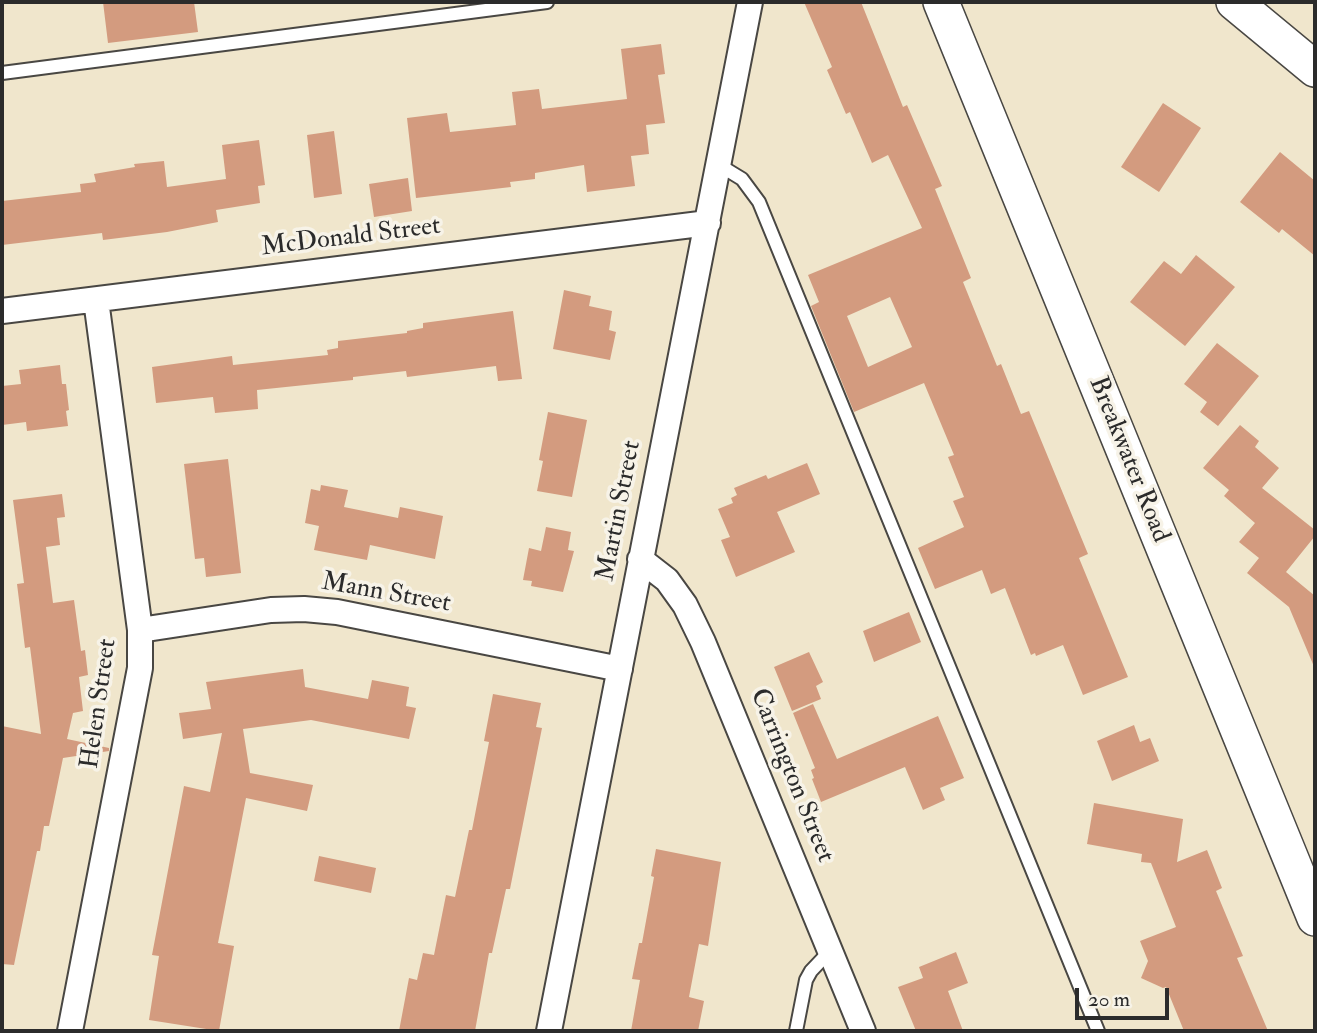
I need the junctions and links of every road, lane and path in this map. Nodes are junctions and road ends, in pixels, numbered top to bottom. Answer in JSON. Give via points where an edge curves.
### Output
{"nodes":[{"id":1,"x":547,"y":2,"type":"edge"},
{"id":2,"x":750,"y":2,"type":"edge"},
{"id":3,"x":941,"y":2,"type":"edge"},
{"id":4,"x":1234,"y":2,"type":"edge"},
{"id":5,"x":1315,"y":69,"type":"edge"},
{"id":6,"x":2,"y":73,"type":"edge"},
{"id":7,"x":719,"y":165,"type":"junction"},
{"id":8,"x":708,"y":223,"type":"junction"},
{"id":9,"x":96,"y":300,"type":"junction"},
{"id":10,"x":2,"y":312,"type":"edge"},
{"id":11,"x":640,"y":559,"type":"junction"},
{"id":12,"x":140,"y":630,"type":"junction"},
{"id":13,"x":620,"y":669,"type":"junction"},
{"id":14,"x":1315,"y":918,"type":"edge"},
{"id":15,"x":830,"y":951,"type":"junction"},
{"id":16,"x":70,"y":1031,"type":"edge"},
{"id":17,"x":549,"y":1031,"type":"edge"},
{"id":18,"x":796,"y":1031,"type":"edge"},
{"id":19,"x":863,"y":1031,"type":"edge"},
{"id":20,"x":1098,"y":1031,"type":"edge"}],
"edges":[{"from":1,"to":6,"type":"lane"},
{"from":2,"to":7,"type":"street","name":"Martin Street"},
{"from":3,"to":14,"type":"street","name":"Breakwater Road"},
{"from":4,"to":5,"type":"street"},
{"from":7,"to":8,"type":"street","name":"Martin Street"},
{"from":7,"to":20,"type":"lane","via":[[742,179],[759,202]]},
{"from":8,"to":9,"type":"street","name":"McDonald Street"},
{"from":8,"to":11,"type":"street","name":"Martin Street"},
{"from":9,"to":10,"type":"street","name":"McDonald Street"},
{"from":9,"to":12,"type":"street","name":"Helen Street"},
{"from":11,"to":13,"type":"street","name":"Martin Street"},
{"from":11,"to":15,"type":"street","name":"Carrington Street","via":[[667,580],[703,642]]},
{"from":12,"to":13,"type":"street","name":"Mann Street","via":[[304,609]]},
{"from":12,"to":16,"type":"street","name":"Helen Street","via":[[141,668]]},
{"from":13,"to":17,"type":"street","name":"Martin Street"},
{"from":15,"to":18,"type":"lane","via":[[806,980]]},
{"from":15,"to":19,"type":"street","name":"Carrington Street"}]}
